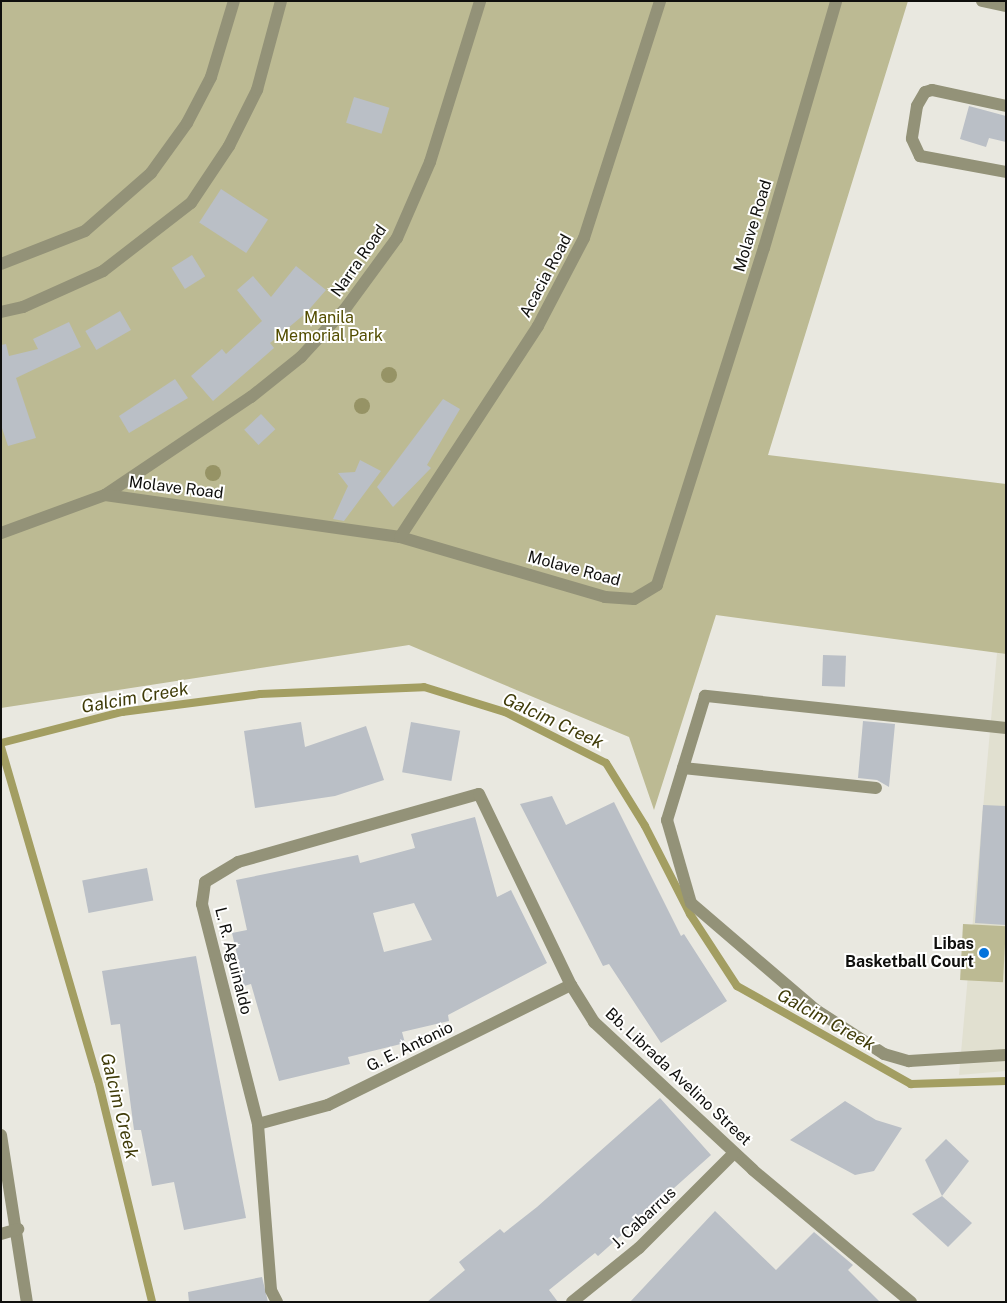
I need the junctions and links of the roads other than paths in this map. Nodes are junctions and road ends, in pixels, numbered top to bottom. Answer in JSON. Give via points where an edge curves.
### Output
{"nodes":[{"id":1,"x":234,"y":1,"type":"edge"},
{"id":2,"x":281,"y":1,"type":"edge"},
{"id":3,"x":480,"y":1,"type":"edge"},
{"id":4,"x":660,"y":1,"type":"edge"},
{"id":5,"x":836,"y":1,"type":"edge"},
{"id":6,"x":982,"y":1,"type":"edge"},
{"id":7,"x":1006,"y":6,"type":"edge"},
{"id":8,"x":1006,"y":106,"type":"edge"},
{"id":9,"x":1006,"y":172,"type":"edge"},
{"id":10,"x":1,"y":264,"type":"edge"},
{"id":11,"x":1,"y":312,"type":"edge"},
{"id":12,"x":105,"y":495,"type":"junction"},
{"id":13,"x":1,"y":533,"type":"edge"},
{"id":14,"x":400,"y":537,"type":"junction"},
{"id":15,"x":1006,"y":728,"type":"edge"},
{"id":16,"x":684,"y":768,"type":"junction"},
{"id":17,"x":876,"y":788,"type":"dead end"},
{"id":18,"x":479,"y":794,"type":"joint"},
{"id":19,"x":570,"y":985,"type":"junction"},
{"id":20,"x":1006,"y":1055,"type":"edge"},
{"id":21,"x":258,"y":1124,"type":"junction"},
{"id":22,"x":1,"y":1135,"type":"edge"},
{"id":23,"x":734,"y":1153,"type":"junction"},
{"id":24,"x":18,"y":1230,"type":"junction"},
{"id":25,"x":1,"y":1234,"type":"edge"},
{"id":26,"x":27,"y":1302,"type":"edge"},
{"id":27,"x":277,"y":1302,"type":"edge"},
{"id":28,"x":572,"y":1302,"type":"edge"},
{"id":29,"x":911,"y":1302,"type":"edge"}],
"edges":[{"from":1,"to":10,"type":"street","via":[[211,77],[187,123],[151,173],[85,231]]},
{"from":2,"to":11,"type":"street","via":[[258,90],[229,146],[191,203],[103,271],[23,308]]},
{"from":3,"to":12,"type":"street","name":"Narra Road","via":[[430,162],[397,238],[345,309],[301,357],[251,397]]},
{"from":4,"to":14,"type":"street","name":"Acacia Road","via":[[584,238],[538,326]]},
{"from":5,"to":14,"type":"street","name":"Molave Road","via":[[764,248],[657,585],[634,599],[605,597]]},
{"from":6,"to":7,"type":"street"},
{"from":8,"to":9,"type":"street","via":[[928,90],[922,93],[917,106],[912,140],[920,156]]},
{"from":12,"to":13,"type":"street","name":"Molave Road"},
{"from":12,"to":14,"type":"street","name":"Molave Road"},
{"from":15,"to":16,"type":"street","via":[[705,696]]},
{"from":16,"to":17,"type":"street"},
{"from":16,"to":20,"type":"street","via":[[667,820],[691,903],[816,1010],[884,1054],[909,1061]]},
{"from":18,"to":19,"type":"street","name":"Bb. Librada Avelino Street"},
{"from":18,"to":21,"type":"street","name":"L. R. Aguinaldo","via":[[238,862],[205,882],[202,904]]},
{"from":19,"to":21,"type":"street","name":"G. E. Antonio","via":[[328,1105]]},
{"from":19,"to":23,"type":"street","name":"Bb. Librada Avelino Street","via":[[594,1022]]},
{"from":21,"to":27,"type":"street","name":"L. R. Aguinaldo","via":[[272,1290]]},
{"from":22,"to":24,"type":"street"},
{"from":23,"to":28,"type":"street","name":"J. Cabarrus","via":[[639,1248]]},
{"from":23,"to":29,"type":"street","name":"Bb. Librada Avelino Street"},
{"from":24,"to":25,"type":"street"},
{"from":24,"to":26,"type":"street"}]}
